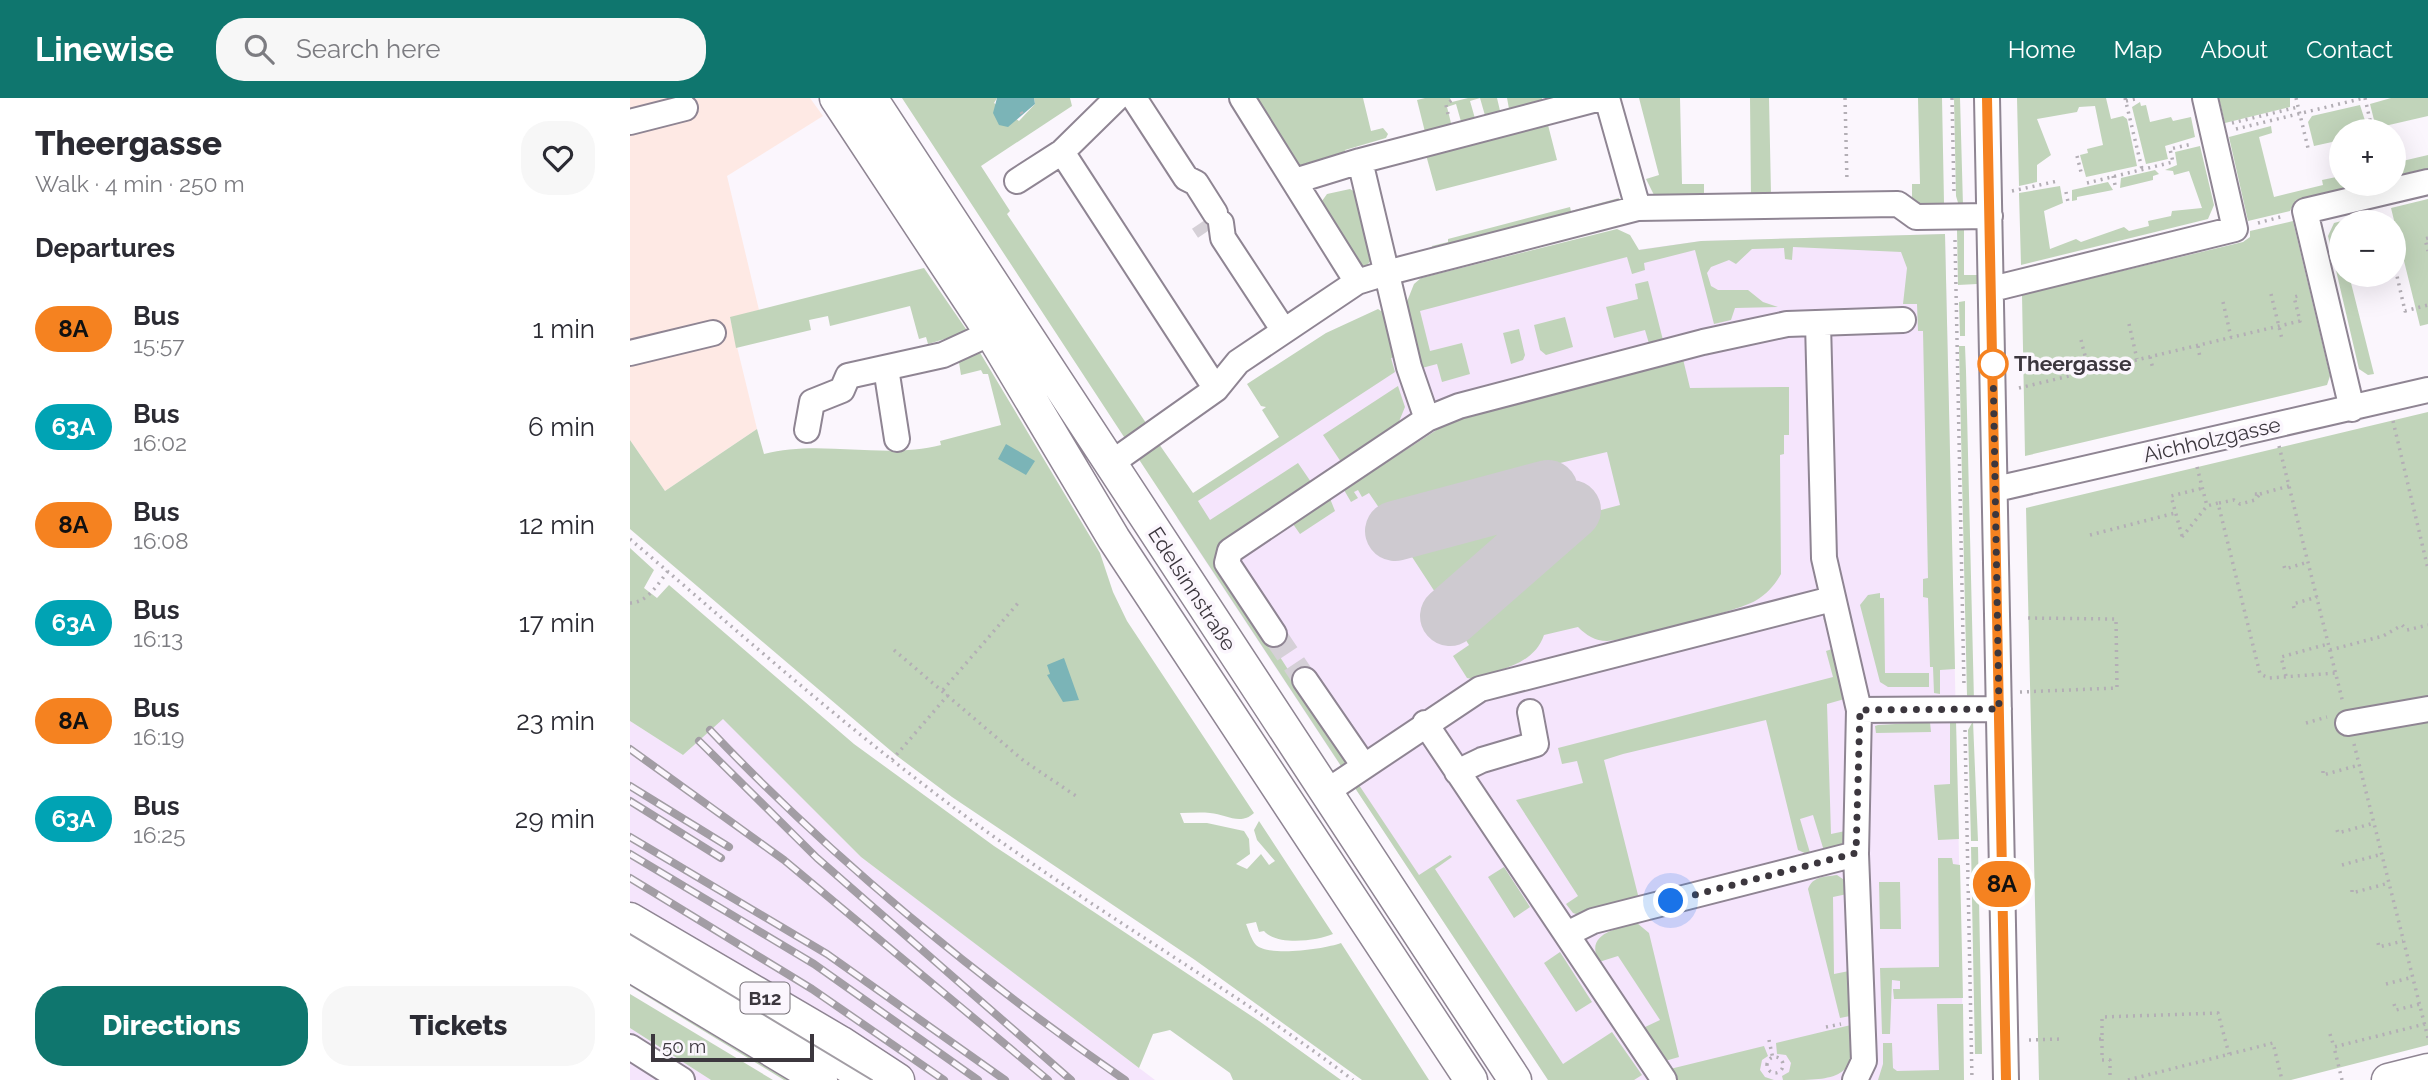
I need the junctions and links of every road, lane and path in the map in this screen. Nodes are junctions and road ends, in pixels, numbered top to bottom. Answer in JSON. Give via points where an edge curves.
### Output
{"nodes":[{"id":1,"x":836,"y":98,"type":"edge"},
{"id":2,"x":871,"y":98,"type":"edge"},
{"id":3,"x":1117,"y":98,"type":"edge"},
{"id":4,"x":1134,"y":98,"type":"edge"},
{"id":5,"x":1242,"y":98,"type":"edge"},
{"id":6,"x":1601,"y":98,"type":"edge"},
{"id":7,"x":1607,"y":98,"type":"edge"},
{"id":8,"x":1844,"y":98,"type":"edge"},
{"id":9,"x":1952,"y":98,"type":"edge"},
{"id":10,"x":1987,"y":98,"type":"edge"},
{"id":11,"x":2139,"y":98,"type":"edge"},
{"id":12,"x":2205,"y":98,"type":"edge"},
{"id":13,"x":2296,"y":98,"type":"edge"},
{"id":14,"x":2365,"y":98,"type":"edge"},
{"id":15,"x":2126,"y":100,"type":"edge"},
{"id":16,"x":1559,"y":104,"type":"edge"},
{"id":17,"x":2298,"y":107,"type":"junction"},
{"id":18,"x":685,"y":108,"type":"dead end"},
{"id":19,"x":2300,"y":114,"type":"junction"},
{"id":20,"x":2370,"y":119,"type":"edge"},
{"id":21,"x":630,"y":122,"type":"edge"},
{"id":22,"x":2213,"y":131,"type":"junction"},
{"id":23,"x":2184,"y":146,"type":"dead end"},
{"id":24,"x":2308,"y":148,"type":"dead end"},
{"id":25,"x":1062,"y":152,"type":"junction"},
{"id":26,"x":2077,"y":156,"type":"dead end"},
{"id":27,"x":1360,"y":161,"type":"junction"},
{"id":28,"x":2161,"y":165,"type":"junction"},
{"id":29,"x":2142,"y":169,"type":"junction"},
{"id":30,"x":2081,"y":172,"type":"dead end"},
{"id":31,"x":2163,"y":173,"type":"dead end"},
{"id":32,"x":2113,"y":176,"type":"junction"},
{"id":33,"x":1017,"y":181,"type":"dead end"},
{"id":34,"x":1295,"y":181,"type":"junction"},
{"id":35,"x":2059,"y":181,"type":"dead end"},
{"id":36,"x":2087,"y":183,"type":"dead end"},
{"id":37,"x":2428,"y":183,"type":"edge"},
{"id":38,"x":2038,"y":186,"type":"dead end"},
{"id":39,"x":2116,"y":189,"type":"dead end"},
{"id":40,"x":2066,"y":192,"type":"dead end"},
{"id":41,"x":2068,"y":202,"type":"dead end"},
{"id":42,"x":1848,"y":205,"type":"junction"},
{"id":43,"x":1638,"y":208,"type":"junction"},
{"id":44,"x":2305,"y":211,"type":"junction"},
{"id":45,"x":1990,"y":216,"type":"junction"},
{"id":46,"x":1955,"y":217,"type":"junction"},
{"id":47,"x":2235,"y":229,"type":"junction"},
{"id":48,"x":2428,"y":238,"type":"edge"},
{"id":49,"x":2428,"y":251,"type":"edge"},
{"id":50,"x":1386,"y":273,"type":"junction"},
{"id":51,"x":1357,"y":282,"type":"junction"},
{"id":52,"x":2399,"y":287,"type":"edge"},
{"id":53,"x":1992,"y":289,"type":"junction"},
{"id":54,"x":2271,"y":294,"type":"dead end"},
{"id":55,"x":2223,"y":302,"type":"dead end"},
{"id":56,"x":2428,"y":305,"type":"edge"},
{"id":57,"x":1903,"y":320,"type":"dead end"},
{"id":58,"x":2300,"y":321,"type":"dead end"},
{"id":59,"x":1818,"y":323,"type":"junction"},
{"id":60,"x":2129,"y":324,"type":"dead end"},
{"id":61,"x":2279,"y":326,"type":"junction"},
{"id":62,"x":1284,"y":331,"type":"junction"},
{"id":63,"x":713,"y":333,"type":"dead end"},
{"id":64,"x":991,"y":333,"type":"junction"},
{"id":65,"x":2231,"y":337,"type":"junction"},
{"id":66,"x":2282,"y":339,"type":"dead end"},
{"id":67,"x":2081,"y":340,"type":"dead end"},
{"id":68,"x":2198,"y":345,"type":"junction"},
{"id":69,"x":630,"y":353,"type":"edge"},
{"id":70,"x":2150,"y":356,"type":"junction"},
{"id":71,"x":2200,"y":358,"type":"dead end"},
{"id":72,"x":2137,"y":359,"type":"junction"},
{"id":73,"x":886,"y":368,"type":"junction"},
{"id":74,"x":2153,"y":369,"type":"dead end"},
{"id":75,"x":2089,"y":371,"type":"junction"},
{"id":76,"x":2019,"y":388,"type":"dead end"},
{"id":77,"x":1216,"y":389,"type":"junction"},
{"id":78,"x":2428,"y":390,"type":"edge"},
{"id":79,"x":2388,"y":400,"type":"junction"},
{"id":80,"x":2352,"y":409,"type":"junction"},
{"id":81,"x":1427,"y":419,"type":"junction"},
{"id":82,"x":807,"y":430,"type":"dead end"},
{"id":83,"x":897,"y":439,"type":"dead end"},
{"id":84,"x":2192,"y":445,"type":"junction"},
{"id":85,"x":2396,"y":456,"type":"dead end"},
{"id":86,"x":2402,"y":457,"type":"junction"},
{"id":87,"x":1110,"y":464,"type":"junction"},
{"id":88,"x":2289,"y":486,"type":"dead end"},
{"id":89,"x":2203,"y":488,"type":"junction"},
{"id":90,"x":1996,"y":489,"type":"junction"},
{"id":91,"x":2253,"y":494,"type":"dead end"},
{"id":92,"x":2260,"y":494,"type":"junction"},
{"id":93,"x":2406,"y":500,"type":"dead end"},
{"id":94,"x":2412,"y":502,"type":"junction"},
{"id":95,"x":2218,"y":503,"type":"junction"},
{"id":96,"x":2207,"y":506,"type":"junction"},
{"id":97,"x":2175,"y":513,"type":"junction"},
{"id":98,"x":2090,"y":535,"type":"dead end"},
{"id":99,"x":630,"y":539,"type":"edge"},
{"id":100,"x":2418,"y":552,"type":"dead end"},
{"id":101,"x":2425,"y":554,"type":"junction"},
{"id":102,"x":2308,"y":562,"type":"dead end"},
{"id":103,"x":2284,"y":566,"type":"dead end"},
{"id":104,"x":2428,"y":569,"type":"edge"},
{"id":105,"x":668,"y":572,"type":"junction"},
{"id":106,"x":2317,"y":597,"type":"dead end"},
{"id":107,"x":1832,"y":599,"type":"junction"},
{"id":108,"x":1019,"y":602,"type":"dead end"},
{"id":109,"x":630,"y":603,"type":"edge"},
{"id":110,"x":2294,"y":608,"type":"dead end"},
{"id":111,"x":2024,"y":618,"type":"dead end"},
{"id":112,"x":2428,"y":625,"type":"edge"},
{"id":113,"x":1274,"y":634,"type":"tunnel mouth"},
{"id":114,"x":2329,"y":644,"type":"dead end"},
{"id":115,"x":894,"y":650,"type":"dead end"},
{"id":116,"x":2330,"y":650,"type":"dead end"},
{"id":117,"x":2336,"y":673,"type":"dead end"},
{"id":118,"x":2286,"y":676,"type":"junction"},
{"id":119,"x":1305,"y":680,"type":"tunnel mouth"},
{"id":120,"x":943,"y":691,"type":"junction"},
{"id":121,"x":948,"y":695,"type":"junction"},
{"id":122,"x":1999,"y":701,"type":"junction"},
{"id":123,"x":2428,"y":709,"type":"edge"},
{"id":124,"x":1860,"y":710,"type":"junction"},
{"id":125,"x":1530,"y":712,"type":"dead end"},
{"id":126,"x":1965,"y":712,"type":"junction"},
{"id":127,"x":1425,"y":723,"type":"junction"},
{"id":128,"x":2348,"y":723,"type":"dead end"},
{"id":129,"x":892,"y":760,"type":"junction"},
{"id":130,"x":1364,"y":765,"type":"junction"},
{"id":131,"x":2359,"y":765,"type":"dead end"},
{"id":132,"x":1457,"y":772,"type":"junction"},
{"id":133,"x":2323,"y":772,"type":"dead end"},
{"id":134,"x":1325,"y":792,"type":"junction"},
{"id":135,"x":1079,"y":798,"type":"dead end"},
{"id":136,"x":2374,"y":823,"type":"dead end"},
{"id":137,"x":2337,"y":830,"type":"dead end"},
{"id":138,"x":1856,"y":853,"type":"junction"},
{"id":139,"x":2382,"y":854,"type":"dead end"},
{"id":140,"x":2342,"y":865,"type":"dead end"},
{"id":141,"x":2389,"y":883,"type":"dead end"},
{"id":142,"x":2352,"y":890,"type":"dead end"},
{"id":143,"x":630,"y":919,"type":"edge"},
{"id":144,"x":1567,"y":934,"type":"junction"},
{"id":145,"x":630,"y":939,"type":"edge"},
{"id":146,"x":2403,"y":941,"type":"dead end"},
{"id":147,"x":2378,"y":943,"type":"dead end"},
{"id":148,"x":630,"y":965,"type":"edge"},
{"id":149,"x":2413,"y":976,"type":"dead end"},
{"id":150,"x":2386,"y":984,"type":"dead end"},
{"id":151,"x":2394,"y":1004,"type":"dead end"},
{"id":152,"x":2420,"y":1004,"type":"dead end"},
{"id":153,"x":2425,"y":1024,"type":"dead end"},
{"id":154,"x":2330,"y":1034,"type":"dead end"},
{"id":155,"x":2062,"y":1039,"type":"dead end"},
{"id":156,"x":1769,"y":1040,"type":"dead end"},
{"id":157,"x":2005,"y":1041,"type":"junction"},
{"id":158,"x":630,"y":1047,"type":"edge"},
{"id":159,"x":2334,"y":1047,"type":"junction"},
{"id":160,"x":2229,"y":1054,"type":"junction"},
{"id":161,"x":1773,"y":1059,"type":"junction"},
{"id":162,"x":2428,"y":1070,"type":"edge"},
{"id":163,"x":1777,"y":1071,"type":"junction"},
{"id":164,"x":681,"y":1080,"type":"edge"},
{"id":165,"x":821,"y":1080,"type":"edge"},
{"id":166,"x":863,"y":1080,"type":"edge"},
{"id":167,"x":898,"y":1080,"type":"edge"},
{"id":168,"x":1353,"y":1080,"type":"edge"},
{"id":169,"x":1471,"y":1080,"type":"edge"},
{"id":170,"x":1515,"y":1080,"type":"edge"},
{"id":171,"x":1664,"y":1080,"type":"edge"},
{"id":172,"x":1779,"y":1080,"type":"edge"},
{"id":173,"x":1855,"y":1080,"type":"edge"},
{"id":174,"x":1972,"y":1080,"type":"edge"},
{"id":175,"x":2006,"y":1080,"type":"edge"},
{"id":176,"x":2110,"y":1080,"type":"edge"},
{"id":177,"x":2128,"y":1080,"type":"edge"},
{"id":178,"x":2282,"y":1080,"type":"edge"},
{"id":179,"x":2342,"y":1080,"type":"edge"},
{"id":180,"x":2388,"y":1080,"type":"edge"}],
"edges":[{"from":1,"to":64,"type":"main road","name":"Edelsinnstraße"},
{"from":2,"to":87,"type":"main road","name":"Edelsinnstraße"},
{"from":3,"to":25,"type":"street"},
{"from":4,"to":62,"type":"street","via":[[1186,178],[1196,183],[1214,226]]},
{"from":5,"to":34,"type":"street"},
{"from":6,"to":16,"type":"street"},
{"from":7,"to":43,"type":"street"},
{"from":8,"to":42,"type":"path"},
{"from":9,"to":46,"type":"path"},
{"from":10,"to":45,"type":"street"},
{"from":11,"to":15,"type":"path"},
{"from":12,"to":22,"type":"street"},
{"from":13,"to":17,"type":"path"},
{"from":14,"to":19,"type":"path"},
{"from":14,"to":20,"type":"path"},
{"from":15,"to":29,"type":"path"},
{"from":16,"to":27,"type":"street"},
{"from":17,"to":19,"type":"path"},
{"from":17,"to":22,"type":"path"},
{"from":18,"to":21,"type":"street"},
{"from":19,"to":22,"type":"path"},
{"from":19,"to":24,"type":"path"},
{"from":22,"to":47,"type":"street"},
{"from":23,"to":28,"type":"path","via":[[2170,149],[2173,162]]},
{"from":25,"to":33,"type":"street"},
{"from":25,"to":77,"type":"street"},
{"from":26,"to":30,"type":"path"},
{"from":27,"to":34,"type":"street"},
{"from":27,"to":50,"type":"street"},
{"from":28,"to":29,"type":"path"},
{"from":28,"to":31,"type":"path"},
{"from":29,"to":32,"type":"path"},
{"from":32,"to":36,"type":"path"},
{"from":32,"to":39,"type":"path"},
{"from":34,"to":51,"type":"street"},
{"from":35,"to":38,"type":"path"},
{"from":37,"to":44,"type":"street"},
{"from":40,"to":41,"type":"path"},
{"from":42,"to":43,"type":"street"},
{"from":42,"to":46,"type":"street","via":[[1898,204],[1916,217]]},
{"from":43,"to":50,"type":"street"},
{"from":44,"to":47,"type":"path"},
{"from":44,"to":80,"type":"street"},
{"from":45,"to":46,"type":"street"},
{"from":45,"to":53,"type":"street"},
{"from":46,"to":126,"type":"path"},
{"from":47,"to":53,"type":"street"},
{"from":48,"to":49,"type":"path"},
{"from":50,"to":51,"type":"street"},
{"from":50,"to":81,"type":"street"},
{"from":51,"to":62,"type":"street"},
{"from":52,"to":56,"type":"path","via":[[2405,312]]},
{"from":53,"to":90,"type":"street"},
{"from":54,"to":61,"type":"path"},
{"from":55,"to":65,"type":"path"},
{"from":57,"to":59,"type":"street"},
{"from":58,"to":61,"type":"path"},
{"from":59,"to":81,"type":"street","via":[[1787,324],[1703,342],[1459,406]]},
{"from":59,"to":107,"type":"street","via":[[1824,558]]},
{"from":60,"to":72,"type":"path"},
{"from":61,"to":65,"type":"path"},
{"from":61,"to":66,"type":"path"},
{"from":62,"to":77,"type":"street","via":[[1238,362]]},
{"from":63,"to":69,"type":"street"},
{"from":64,"to":73,"type":"street","via":[[943,355]]},
{"from":64,"to":169,"type":"main road","name":"Edelsinnstraße","via":[[1114,539]]},
{"from":65,"to":68,"type":"path"},
{"from":67,"to":75,"type":"path"},
{"from":68,"to":70,"type":"path"},
{"from":68,"to":71,"type":"path"},
{"from":70,"to":72,"type":"path"},
{"from":70,"to":74,"type":"path"},
{"from":72,"to":75,"type":"path"},
{"from":73,"to":82,"type":"street","via":[[848,376],[842,390],[812,402]]},
{"from":73,"to":83,"type":"street"},
{"from":75,"to":76,"type":"path"},
{"from":77,"to":87,"type":"street"},
{"from":78,"to":79,"type":"street","name":"Aichholzgasse"},
{"from":79,"to":80,"type":"street","name":"Aichholzgasse"},
{"from":79,"to":86,"type":"path"},
{"from":80,"to":84,"type":"street","name":"Aichholzgasse"},
{"from":81,"to":113,"type":"street","via":[[1230,551],[1227,563]]},
{"from":84,"to":89,"type":"path"},
{"from":84,"to":90,"type":"street","name":"Aichholzgasse"},
{"from":85,"to":86,"type":"path"},
{"from":86,"to":94,"type":"path"},
{"from":87,"to":134,"type":"main road","name":"Edelsinnstraße"},
{"from":88,"to":92,"type":"path"},
{"from":89,"to":96,"type":"path"},
{"from":89,"to":97,"type":"path","via":[[2171,496]]},
{"from":90,"to":122,"type":"street"},
{"from":91,"to":92,"type":"path"},
{"from":92,"to":95,"type":"path","via":[[2240,504],[2234,500]]},
{"from":93,"to":94,"type":"path"},
{"from":94,"to":101,"type":"path"},
{"from":95,"to":96,"type":"path"},
{"from":95,"to":118,"type":"path","via":[[2256,668],[2269,678]]},
{"from":96,"to":97,"type":"path","via":[[2182,537]]},
{"from":97,"to":98,"type":"path"},
{"from":99,"to":105,"type":"path"},
{"from":100,"to":101,"type":"path","via":[[2419,556]]},
{"from":101,"to":104,"type":"path"},
{"from":102,"to":103,"type":"path"},
{"from":105,"to":109,"type":"path","via":[[650,593]]},
{"from":105,"to":129,"type":"path"},
{"from":106,"to":110,"type":"path","via":[[2293,604]]},
{"from":107,"to":124,"type":"street"},
{"from":107,"to":127,"type":"street","via":[[1479,689]]},
{"from":108,"to":120,"type":"path"},
{"from":111,"to":122,"type":"path","via":[[2116,619],[2117,688]]},
{"from":112,"to":116,"type":"path","via":[[2404,631],[2402,625],[2394,627],[2383,636]]},
{"from":114,"to":118,"type":"path","via":[[2281,657]]},
{"from":115,"to":120,"type":"path"},
{"from":117,"to":118,"type":"path"},
{"from":119,"to":130,"type":"street"},
{"from":120,"to":121,"type":"path"},
{"from":121,"to":129,"type":"path"},
{"from":121,"to":135,"type":"path","via":[[1024,761]]},
{"from":122,"to":126,"type":"street"},
{"from":122,"to":157,"type":"street"},
{"from":123,"to":128,"type":"street"},
{"from":124,"to":126,"type":"street"},
{"from":124,"to":138,"type":"street"},
{"from":125,"to":132,"type":"street","via":[[1536,744]]},
{"from":126,"to":174,"type":"path"},
{"from":127,"to":130,"type":"street"},
{"from":127,"to":132,"type":"street"},
{"from":129,"to":168,"type":"path","via":[[1020,855]]},
{"from":130,"to":134,"type":"street"},
{"from":131,"to":133,"type":"path"},
{"from":132,"to":144,"type":"street"},
{"from":134,"to":170,"type":"main road","name":"Edelsinnstraße"},
{"from":136,"to":137,"type":"path"},
{"from":138,"to":144,"type":"street","via":[[1593,921]]},
{"from":138,"to":173,"type":"street","via":[[1864,1061]]},
{"from":139,"to":140,"type":"path"},
{"from":141,"to":142,"type":"path"},
{"from":143,"to":167,"type":"main road","number":"B12"},
{"from":144,"to":171,"type":"street"},
{"from":145,"to":166,"type":"street"},
{"from":146,"to":147,"type":"path","via":[[2379,947]]},
{"from":148,"to":165,"type":"main road","number":"B12"},
{"from":149,"to":150,"type":"path"},
{"from":151,"to":152,"type":"path","via":[[2396,1010]]},
{"from":153,"to":159,"type":"path"},
{"from":154,"to":159,"type":"path"},
{"from":155,"to":157,"type":"path"},
{"from":156,"to":161,"type":"path"},
{"from":157,"to":175,"type":"street"},
{"from":158,"to":164,"type":"street"},
{"from":159,"to":179,"type":"path"},
{"from":160,"to":176,"type":"path","via":[[2218,1013],[2102,1017],[2102,1060],[2110,1060]]},
{"from":160,"to":177,"type":"path"},
{"from":160,"to":178,"type":"path","via":[[2273,1043]]},
{"from":161,"to":163,"type":"path","via":[[1783,1062]]},
{"from":161,"to":163,"type":"path","via":[[1767,1069]]},
{"from":162,"to":180,"type":"main road"},
{"from":163,"to":172,"type":"path"}]}
